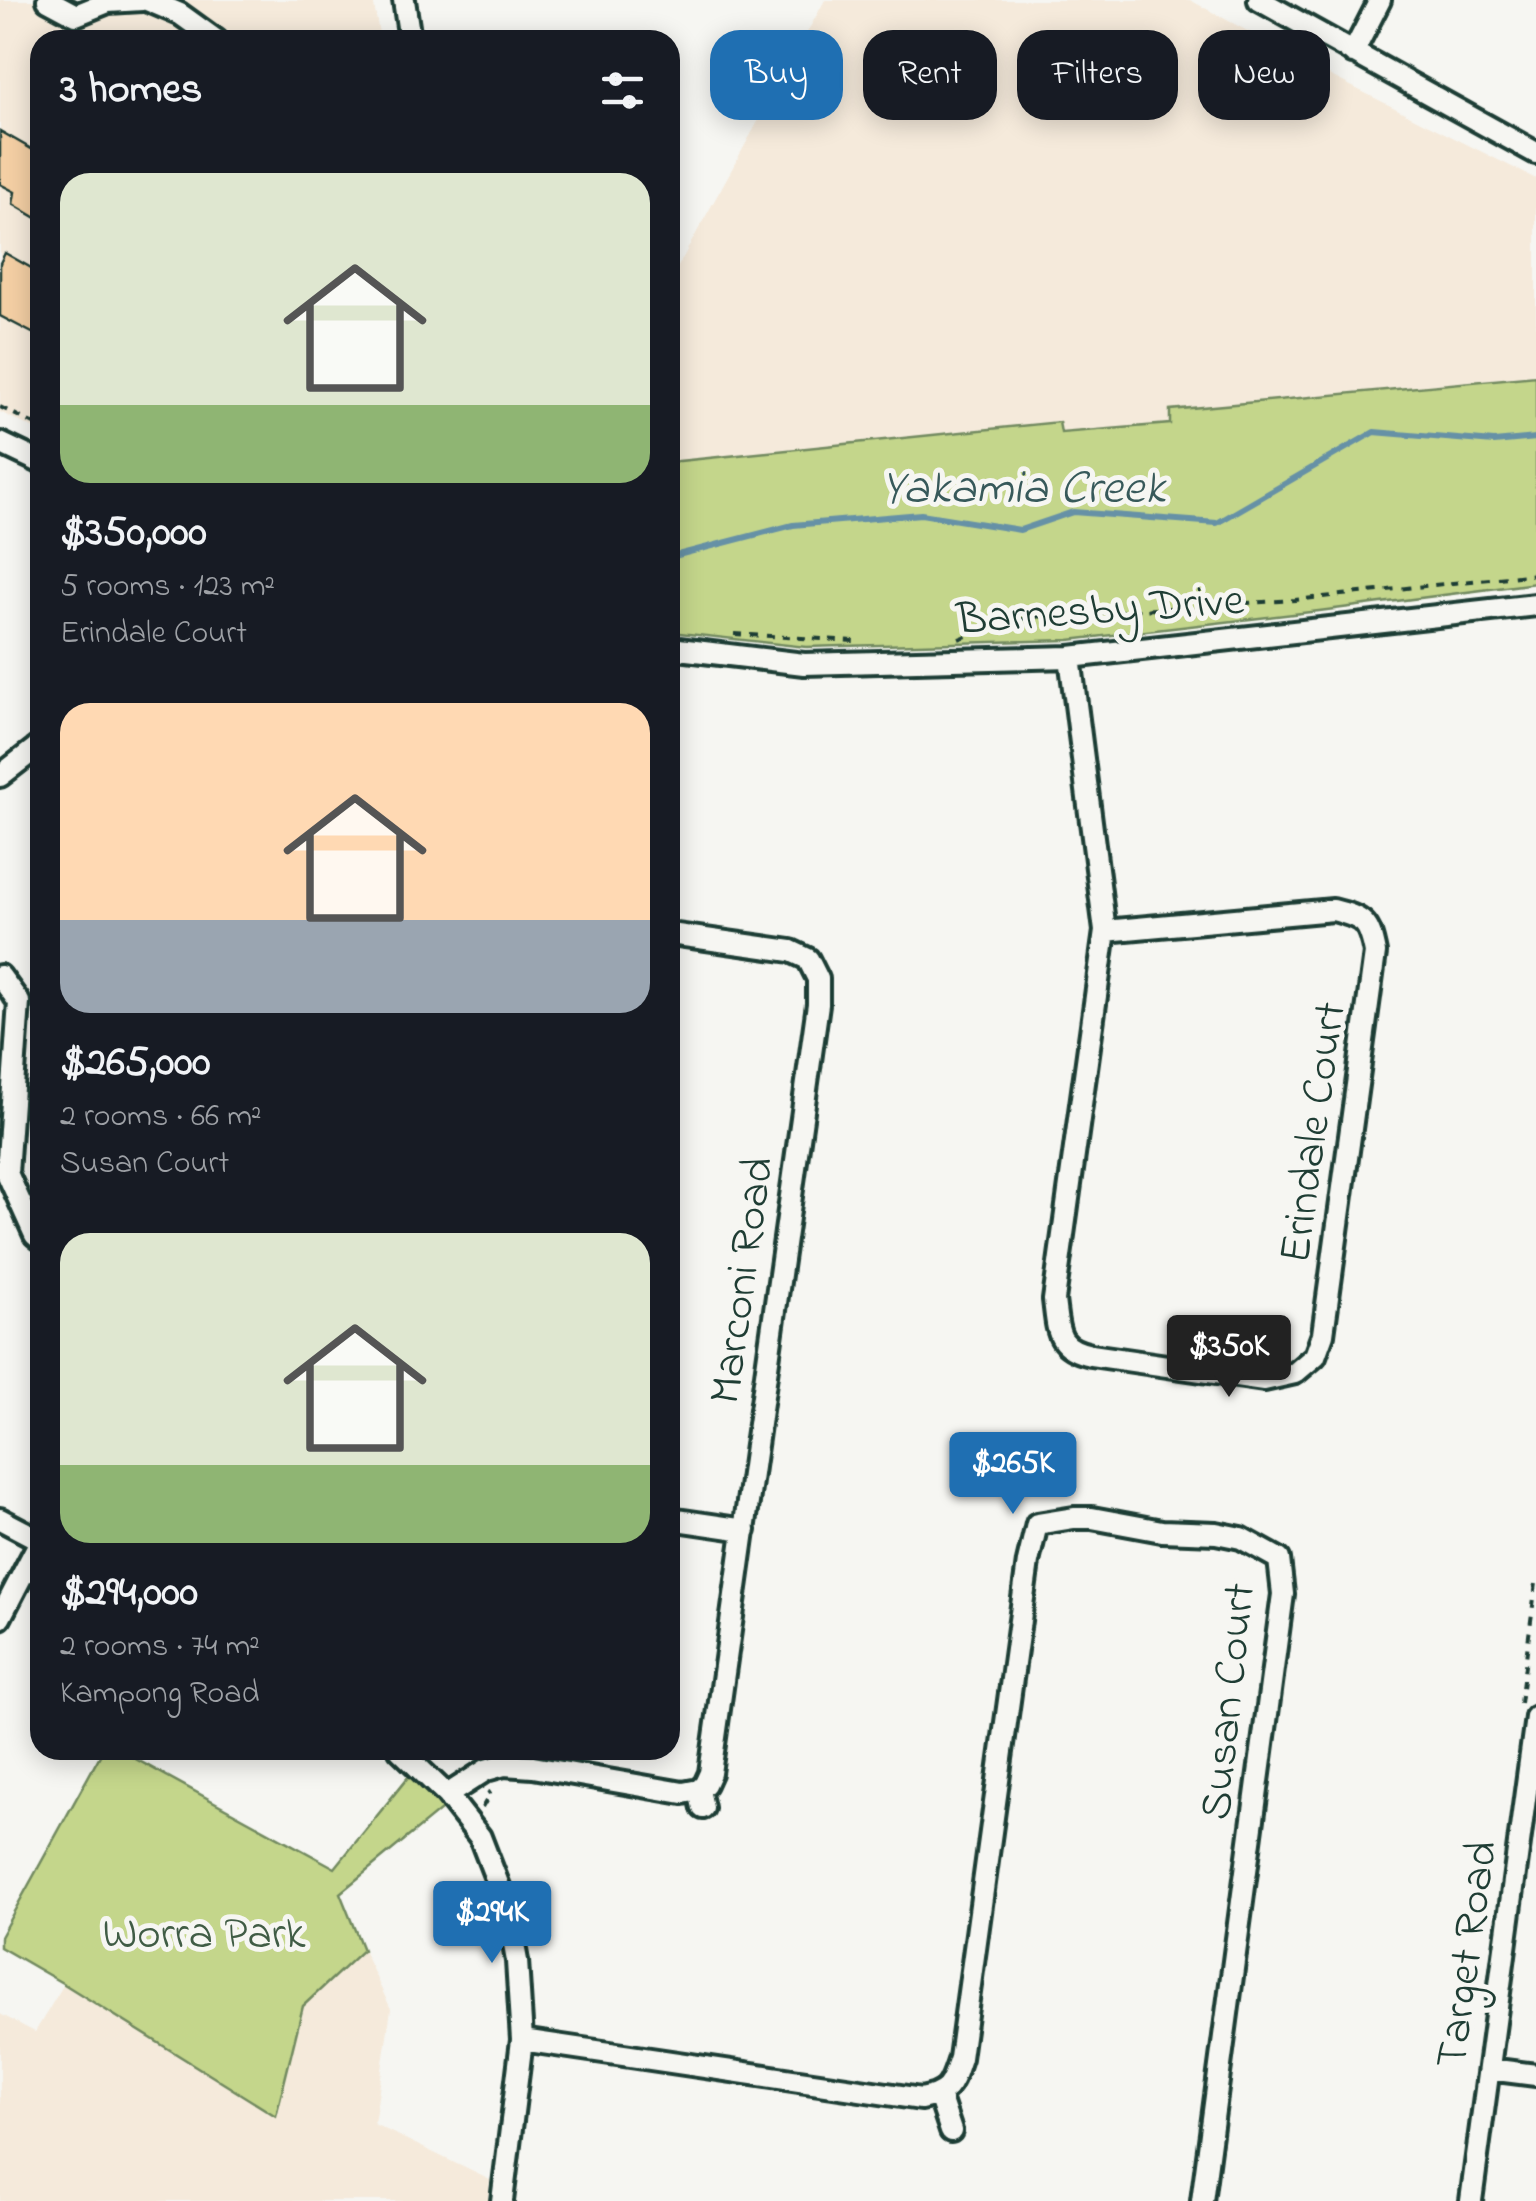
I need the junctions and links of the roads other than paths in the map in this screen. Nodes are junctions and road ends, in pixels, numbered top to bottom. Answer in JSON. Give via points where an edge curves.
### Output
{"nodes":[{"id":1,"x":48,"y":0,"type":"edge"},
{"id":2,"x":145,"y":0,"type":"edge"},
{"id":3,"x":404,"y":0,"type":"edge"},
{"id":4,"x":1259,"y":0,"type":"edge"},
{"id":5,"x":1380,"y":0,"type":"edge"},
{"id":6,"x":202,"y":30,"type":"edge"},
{"id":7,"x":408,"y":30,"type":"edge"},
{"id":8,"x":1353,"y":53,"type":"junction"},
{"id":9,"x":1536,"y":153,"type":"edge"},
{"id":10,"x":0,"y":444,"type":"edge"},
{"id":11,"x":30,"y":458,"type":"edge"},
{"id":12,"x":1536,"y":605,"type":"edge"},
{"id":13,"x":680,"y":649,"type":"edge"},
{"id":14,"x":1070,"y":657,"type":"junction"},
{"id":15,"x":30,"y":753,"type":"edge"},
{"id":16,"x":0,"y":776,"type":"edge"},
{"id":17,"x":1105,"y":930,"type":"junction"},
{"id":18,"x":680,"y":935,"type":"edge"},
{"id":19,"x":0,"y":976,"type":"edge"},
{"id":20,"x":30,"y":1225,"type":"edge"},
{"id":21,"x":0,"y":1519,"type":"edge"},
{"id":22,"x":680,"y":1521,"type":"edge"},
{"id":23,"x":745,"y":1530,"type":"junction"},
{"id":24,"x":30,"y":1536,"type":"edge"},
{"id":25,"x":30,"y":1560,"type":"edge"},
{"id":26,"x":0,"y":1618,"type":"edge"},
{"id":27,"x":1536,"y":1717,"type":"edge"},
{"id":28,"x":410,"y":1760,"type":"edge"},
{"id":29,"x":446,"y":1795,"type":"junction"},
{"id":30,"x":1529,"y":1820,"type":"edge"},
{"id":31,"x":522,"y":2040,"type":"junction"},
{"id":32,"x":1489,"y":2069,"type":"junction"},
{"id":33,"x":1536,"y":2075,"type":"edge"},
{"id":34,"x":939,"y":2095,"type":"junction"},
{"id":35,"x":951,"y":2132,"type":"dead end"},
{"id":36,"x":502,"y":2201,"type":"edge"},
{"id":37,"x":1202,"y":2201,"type":"edge"},
{"id":38,"x":1471,"y":2201,"type":"edge"}],
"edges":[{"from":1,"to":2,"type":"street","via":[[76,15],[108,2]]},
{"from":2,"to":6,"type":"street"},
{"from":3,"to":7,"type":"street"},
{"from":4,"to":8,"type":"street"},
{"from":5,"to":8,"type":"street"},
{"from":8,"to":9,"type":"street"},
{"from":10,"to":11,"type":"street"},
{"from":12,"to":14,"type":"street","name":"Barnesby Drive"},
{"from":13,"to":14,"type":"street","name":"Barnesby Drive","via":[[804,664]]},
{"from":14,"to":17,"type":"street","name":"Erindale Court"},
{"from":15,"to":16,"type":"street"},
{"from":17,"to":17,"type":"street","name":"Erindale Court","via":[[1054,1300],[1059,1334],[1073,1351],[1091,1355],[1264,1380],[1295,1373],[1315,1356],[1323,1334],[1375,953],[1371,930],[1354,915],[1333,910]]},
{"from":18,"to":23,"type":"street","name":"Marconi Road","via":[[791,951],[808,959],[818,979]]},
{"from":19,"to":20,"type":"street","via":[[19,1002],[6,1174]]},
{"from":21,"to":24,"type":"street"},
{"from":22,"to":23,"type":"street"},
{"from":23,"to":29,"type":"street","name":"Marconi Road","via":[[701,1799],[504,1764]]},
{"from":25,"to":26,"type":"street"},
{"from":27,"to":30,"type":"street","name":"Target Road"},
{"from":28,"to":29,"type":"street"},
{"from":29,"to":31,"type":"street","via":[[480,1837],[507,1907]]},
{"from":30,"to":32,"type":"street","name":"Target Road"},
{"from":31,"to":34,"type":"street","via":[[921,2098]]},
{"from":31,"to":36,"type":"street"},
{"from":32,"to":33,"type":"street"},
{"from":32,"to":38,"type":"street","name":"Target Road"},
{"from":34,"to":35,"type":"street"},
{"from":34,"to":37,"type":"street","name":"Susan Court","via":[[960,2058],[1037,1524],[1092,1518],[1241,1538],[1279,1559],[1284,1594]]}]}
